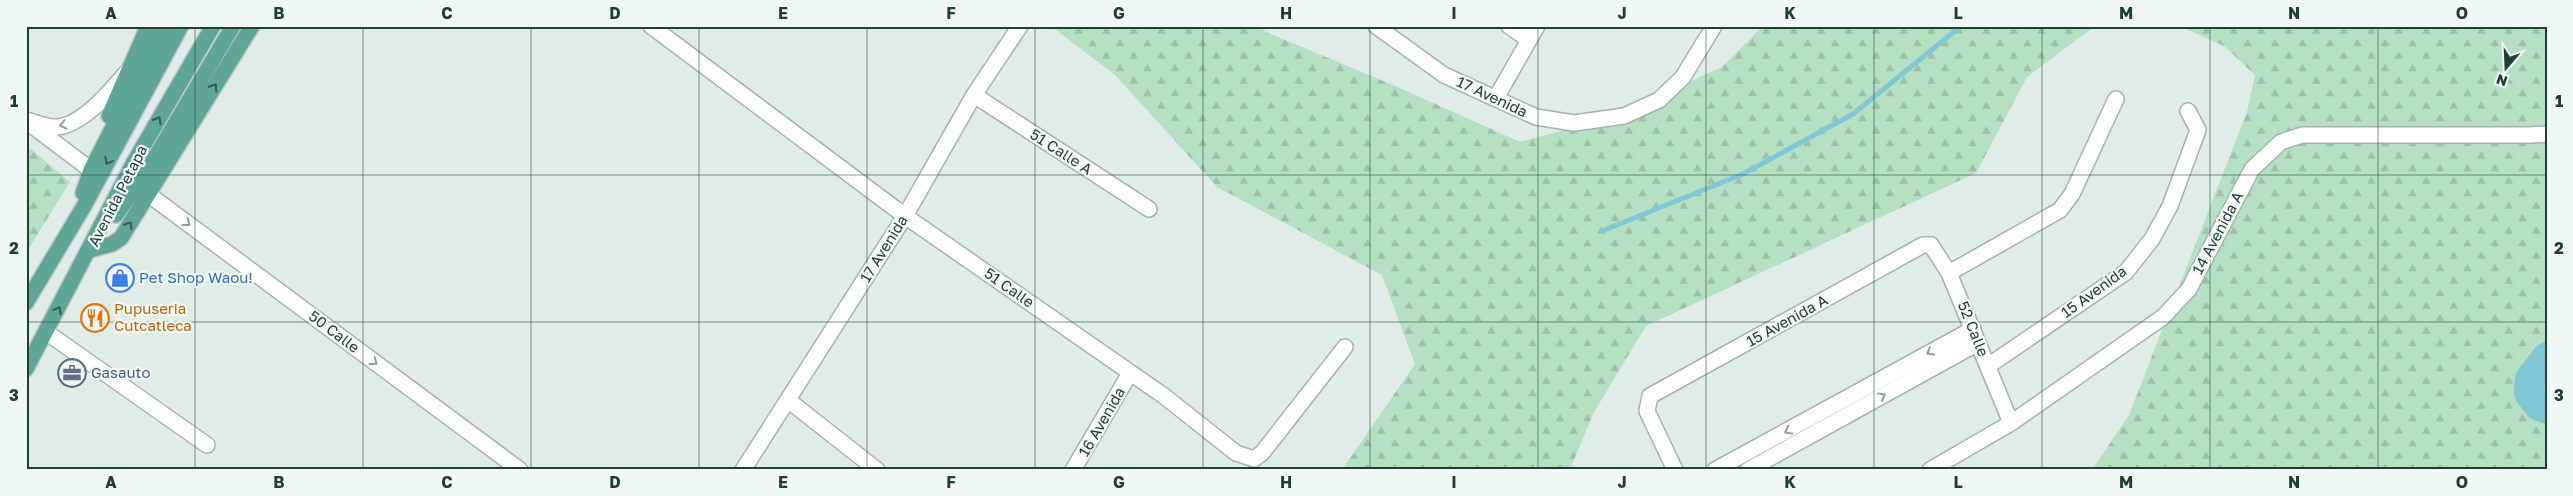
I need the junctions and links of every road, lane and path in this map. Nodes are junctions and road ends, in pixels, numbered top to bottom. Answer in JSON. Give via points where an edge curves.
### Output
{"nodes":[{"id":1,"x":148,"y":26,"type":"edge"},
{"id":2,"x":165,"y":26,"type":"edge"},
{"id":3,"x":181,"y":26,"type":"edge"},
{"id":4,"x":213,"y":26,"type":"edge"},
{"id":5,"x":233,"y":26,"type":"edge"},
{"id":6,"x":252,"y":26,"type":"edge"},
{"id":7,"x":651,"y":26,"type":"edge"},
{"id":8,"x":1020,"y":26,"type":"edge"},
{"id":9,"x":1376,"y":26,"type":"edge"},
{"id":10,"x":1509,"y":26,"type":"edge"},
{"id":11,"x":1538,"y":26,"type":"edge"},
{"id":12,"x":1714,"y":26,"type":"edge"},
{"id":13,"x":1529,"y":40,"type":"junction"},
{"id":14,"x":127,"y":72,"type":"junction"},
{"id":15,"x":974,"y":95,"type":"junction"},
{"id":16,"x":1496,"y":98,"type":"junction"},
{"id":17,"x":2116,"y":99,"type":"dead end"},
{"id":18,"x":2188,"y":111,"type":"dead end"},
{"id":19,"x":26,"y":121,"type":"edge"},
{"id":20,"x":2547,"y":134,"type":"edge"},
{"id":21,"x":91,"y":170,"type":"junction"},
{"id":22,"x":148,"y":194,"type":"junction"},
{"id":23,"x":84,"y":206,"type":"junction"},
{"id":24,"x":1148,"y":209,"type":"dead end"},
{"id":25,"x":906,"y":216,"type":"junction"},
{"id":26,"x":1923,"y":245,"type":"joint"},
{"id":27,"x":90,"y":250,"type":"junction"},
{"id":28,"x":1949,"y":273,"type":"junction"},
{"id":29,"x":26,"y":303,"type":"edge"},
{"id":30,"x":1973,"y":329,"type":"junction"},
{"id":31,"x":46,"y":332,"type":"junction"},
{"id":32,"x":1978,"y":343,"type":"junction"},
{"id":33,"x":1345,"y":348,"type":"dead end"},
{"id":34,"x":1988,"y":366,"type":"junction"},
{"id":35,"x":26,"y":369,"type":"edge"},
{"id":36,"x":1130,"y":373,"type":"junction"},
{"id":37,"x":788,"y":400,"type":"junction"},
{"id":38,"x":1847,"y":407,"type":"junction"},
{"id":39,"x":2011,"y":423,"type":"junction"},
{"id":40,"x":207,"y":445,"type":"dead end"},
{"id":41,"x":1753,"y":461,"type":"edge"},
{"id":42,"x":520,"y":470,"type":"edge"},
{"id":43,"x":743,"y":470,"type":"edge"},
{"id":44,"x":878,"y":470,"type":"edge"},
{"id":45,"x":1074,"y":470,"type":"edge"},
{"id":46,"x":1675,"y":470,"type":"edge"},
{"id":47,"x":1715,"y":470,"type":"edge"},
{"id":48,"x":1930,"y":470,"type":"edge"}],
"edges":[{"from":1,"to":14,"type":"main road"},
{"from":2,"to":21,"type":"main road"},
{"from":3,"to":23,"type":"main road","name":"Avenida Petapa","one_way":true},
{"from":27,"to":4,"type":"main road","name":"Avenida Petapa","one_way":true,"via":[[134,162]]},
{"from":5,"to":27,"type":"main road","via":[[148,171]]},
{"from":22,"to":6,"type":"main road","one_way":true},
{"from":7,"to":25,"type":"street","name":"51 Calle"},
{"from":8,"to":15,"type":"street","name":"17 Avenida"},
{"from":9,"to":16,"type":"street","name":"17 Avenida","via":[[1444,75]]},
{"from":10,"to":13,"type":"street"},
{"from":11,"to":13,"type":"street"},
{"from":12,"to":16,"type":"street","name":"17 Avenida","via":[[1684,77],[1659,100],[1624,116],[1574,124],[1536,117]]},
{"from":13,"to":16,"type":"street"},
{"from":14,"to":19,"type":"street","one_way":true,"via":[[104,98],[72,123],[54,127]]},
{"from":14,"to":21,"type":"main road","via":[[92,159]]},
{"from":15,"to":24,"type":"street","name":"51 Calle A"},
{"from":15,"to":25,"type":"street","name":"17 Avenida"},
{"from":17,"to":28,"type":"street","via":[[2072,194],[2060,210]]},
{"from":18,"to":34,"type":"street","name":"15 Avenida","via":[[2198,130],[2170,206],[2152,239],[2126,272]]},
{"from":19,"to":21,"type":"street"},
{"from":20,"to":39,"type":"street","name":"14 Avenida A","via":[[2302,135],[2281,142],[2252,169],[2189,289],[2163,316]]},
{"from":21,"to":23,"type":"main road","via":[[83,192]]},
{"from":27,"to":22,"type":"main road","one_way":true,"via":[[121,238]]},
{"from":22,"to":42,"type":"street","name":"50 Calle","one_way":true},
{"from":23,"to":29,"type":"main road","name":"Avenida Petapa"},
{"from":25,"to":36,"type":"street","name":"51 Calle"},
{"from":25,"to":37,"type":"street","name":"17 Avenida"},
{"from":26,"to":28,"type":"street","name":"52 Calle","via":[[1931,245],[1936,250]]},
{"from":26,"to":46,"type":"street","name":"15 Avenida A","via":[[1650,396],[1647,411]]},
{"from":31,"to":27,"type":"main road","name":"Avenida Petapa","one_way":true},
{"from":28,"to":30,"type":"street","name":"52 Calle"},
{"from":30,"to":32,"type":"street","name":"52 Calle"},
{"from":30,"to":38,"type":"street","one_way":true},
{"from":31,"to":35,"type":"main road","name":"Avenida Petapa"},
{"from":31,"to":40,"type":"street"},
{"from":32,"to":34,"type":"street","name":"52 Calle"},
{"from":38,"to":32,"type":"street","one_way":true},
{"from":33,"to":36,"type":"street","name":"51 Calle","via":[[1254,459],[1236,453]]},
{"from":34,"to":39,"type":"street","name":"52 Calle"},
{"from":36,"to":45,"type":"street","name":"16 Avenida"},
{"from":37,"to":43,"type":"street","name":"17 Avenida"},
{"from":37,"to":44,"type":"street"},
{"from":38,"to":41,"type":"street"},
{"from":39,"to":48,"type":"street","name":"14 Avenida A"},
{"from":41,"to":47,"type":"street"}]}
